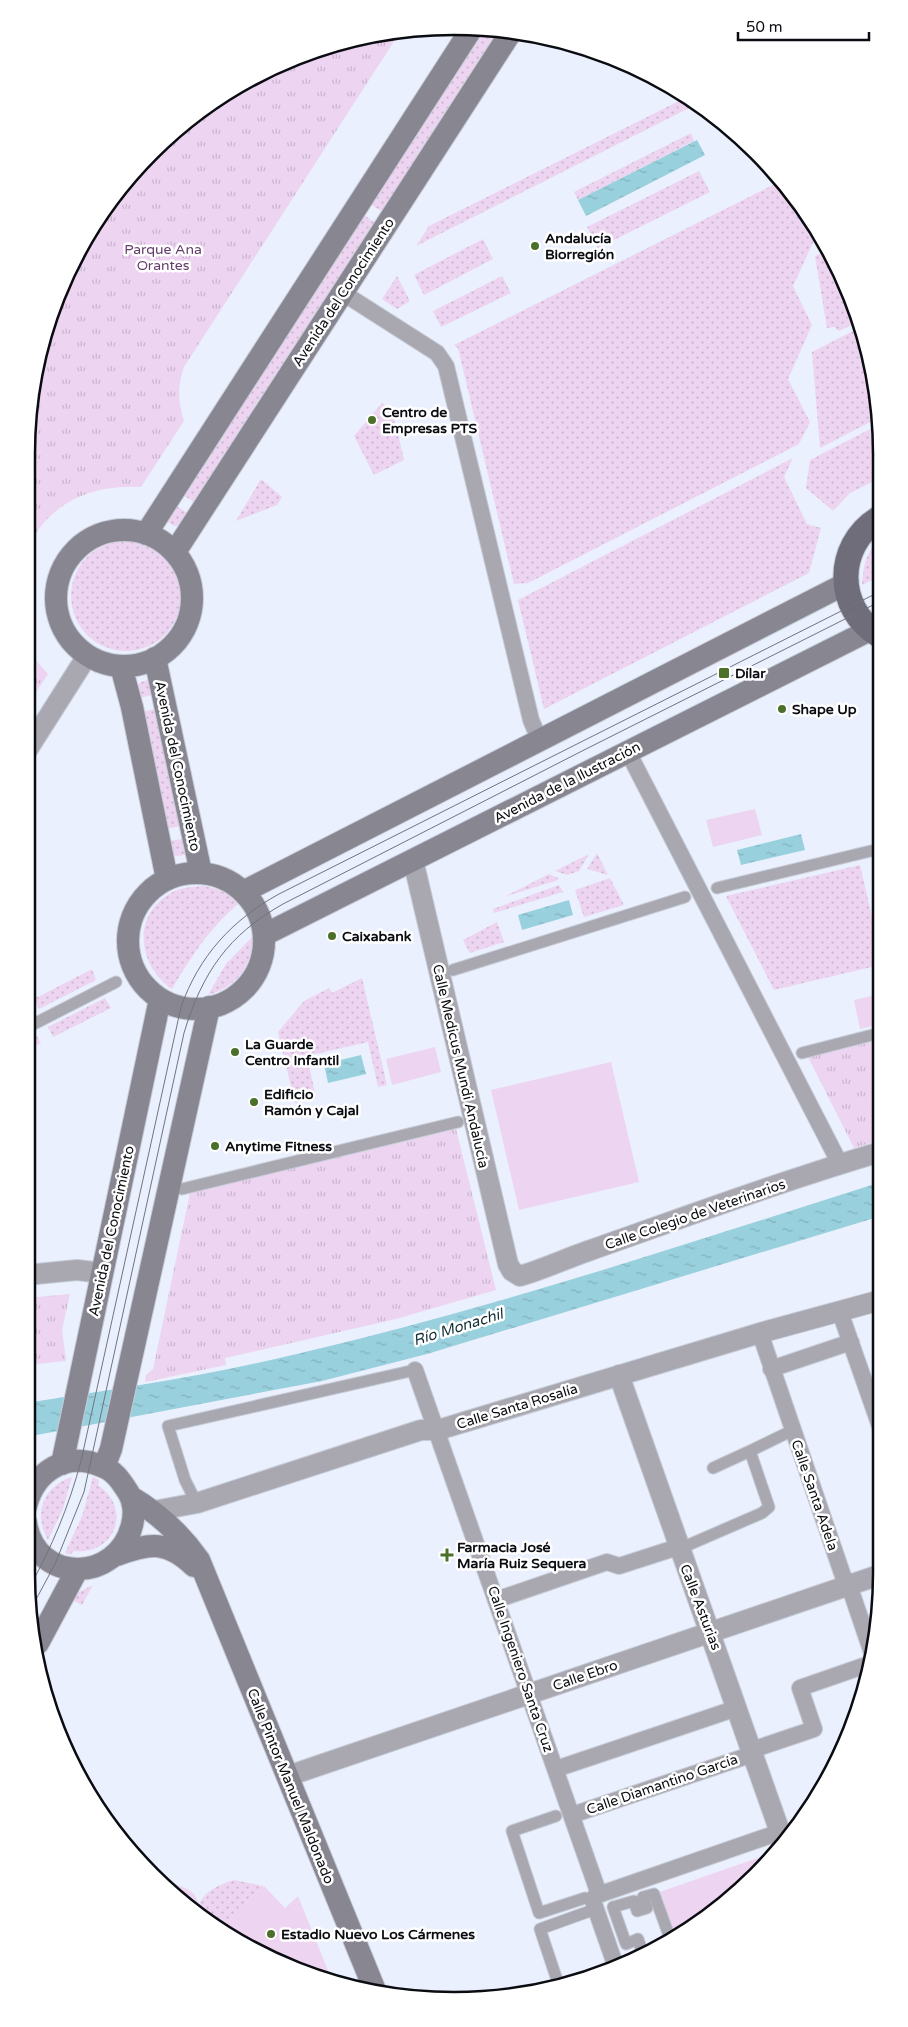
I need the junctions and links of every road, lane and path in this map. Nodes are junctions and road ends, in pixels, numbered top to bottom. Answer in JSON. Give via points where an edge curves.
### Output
{"nodes":[{"id":1,"x":467,"y":35,"type":"edge"},
{"id":2,"x":507,"y":39,"type":"edge"},
{"id":3,"x":343,"y":293,"type":"junction"},
{"id":4,"x":873,"y":524,"type":"edge"},
{"id":5,"x":146,"y":534,"type":"junction"},
{"id":6,"x":175,"y":552,"type":"junction"},
{"id":7,"x":845,"y":584,"type":"junction"},
{"id":8,"x":873,"y":632,"type":"edge"},
{"id":9,"x":873,"y":633,"type":"edge"},
{"id":10,"x":87,"y":656,"type":"junction"},
{"id":11,"x":155,"y":658,"type":"junction"},
{"id":12,"x":121,"y":666,"type":"junction"},
{"id":13,"x":35,"y":738,"type":"edge"},
{"id":14,"x":539,"y":739,"type":"junction"},
{"id":15,"x":628,"y":752,"type":"junction"},
{"id":16,"x":873,"y":851,"type":"edge"},
{"id":17,"x":413,"y":860,"type":"junction"},
{"id":18,"x":201,"y":873,"type":"junction"},
{"id":19,"x":167,"y":879,"type":"junction"},
{"id":20,"x":717,"y":888,"type":"dead end"},
{"id":21,"x":243,"y":892,"type":"junction"},
{"id":22,"x":685,"y":897,"type":"dead end"},
{"id":23,"x":264,"y":935,"type":"junction"},
{"id":24,"x":454,"y":970,"type":"dead end"},
{"id":25,"x":116,"y":982,"type":"dead end"},
{"id":26,"x":160,"y":999,"type":"junction"},
{"id":27,"x":210,"y":1007,"type":"junction"},
{"id":28,"x":35,"y":1023,"type":"edge"},
{"id":29,"x":873,"y":1035,"type":"edge"},
{"id":30,"x":802,"y":1053,"type":"dead end"},
{"id":31,"x":466,"y":1120,"type":"junction"},
{"id":32,"x":873,"y":1154,"type":"edge"},
{"id":33,"x":840,"y":1164,"type":"junction"},
{"id":34,"x":182,"y":1189,"type":"dead end"},
{"id":35,"x":512,"y":1271,"type":"joint"},
{"id":36,"x":102,"y":1273,"type":"junction"},
{"id":37,"x":35,"y":1274,"type":"edge"},
{"id":38,"x":873,"y":1302,"type":"edge"},
{"id":39,"x":840,"y":1312,"type":"junction"},
{"id":40,"x":760,"y":1333,"type":"junction"},
{"id":41,"x":850,"y":1342,"type":"junction"},
{"id":42,"x":771,"y":1369,"type":"junction"},
{"id":43,"x":415,"y":1370,"type":"joint"},
{"id":44,"x":620,"y":1375,"type":"junction"},
{"id":45,"x":873,"y":1407,"type":"edge"},
{"id":46,"x":438,"y":1430,"type":"junction"},
{"id":47,"x":787,"y":1433,"type":"dead end"},
{"id":48,"x":750,"y":1451,"type":"junction"},
{"id":49,"x":63,"y":1454,"type":"junction"},
{"id":50,"x":108,"y":1458,"type":"junction"},
{"id":51,"x":714,"y":1468,"type":"dead end"},
{"id":52,"x":35,"y":1484,"type":"edge"},
{"id":53,"x":131,"y":1497,"type":"junction"},
{"id":54,"x":194,"y":1498,"type":"dead end"},
{"id":55,"x":154,"y":1510,"type":"junction"},
{"id":56,"x":682,"y":1546,"type":"junction"},
{"id":57,"x":35,"y":1547,"type":"edge"},
{"id":58,"x":116,"y":1555,"type":"junction"},
{"id":59,"x":77,"y":1570,"type":"junction"},
{"id":60,"x":873,"y":1577,"type":"edge"},
{"id":61,"x":207,"y":1579,"type":"junction"},
{"id":62,"x":849,"y":1585,"type":"junction"},
{"id":63,"x":496,"y":1600,"type":"junction"},
{"id":64,"x":710,"y":1632,"type":"junction"},
{"id":65,"x":41,"y":1638,"type":"edge"},
{"id":66,"x":868,"y":1638,"type":"edge"},
{"id":67,"x":862,"y":1666,"type":"edge"},
{"id":68,"x":530,"y":1694,"type":"junction"},
{"id":69,"x":737,"y":1708,"type":"junction"},
{"id":70,"x":753,"y":1752,"type":"junction"},
{"id":71,"x":556,"y":1769,"type":"junction"},
{"id":72,"x":288,"y":1776,"type":"junction"},
{"id":73,"x":564,"y":1816,"type":"junction"},
{"id":74,"x":783,"y":1832,"type":"edge"},
{"id":75,"x":780,"y":1835,"type":"edge"},
{"id":76,"x":592,"y":1896,"type":"junction"},
{"id":77,"x":590,"y":1911,"type":"dead end"},
{"id":78,"x":668,"y":1933,"type":"edge"},
{"id":79,"x":641,"y":1948,"type":"edge"},
{"id":80,"x":614,"y":1960,"type":"edge"},
{"id":81,"x":557,"y":1979,"type":"edge"},
{"id":82,"x":372,"y":1984,"type":"edge"}],
"edges":[{"from":1,"to":5,"type":"main road"},
{"from":2,"to":3,"type":"main road","name":"Avenida del Conocimiento"},
{"from":3,"to":6,"type":"main road","name":"Avenida del Conocimiento"},
{"from":3,"to":14,"type":"street","via":[[437,352],[446,366],[530,720]]},
{"from":4,"to":7,"type":"main road","via":[[857,538],[848,554]]},
{"from":5,"to":6,"type":"main road"},
{"from":5,"to":10,"type":"main road","via":[[133,530],[93,538],[75,551],[62,569],[56,590],[58,617],[70,640]]},
{"from":6,"to":11,"type":"main road","via":[[184,564],[191,607],[179,636]]},
{"from":7,"to":8,"type":"main road","via":[[855,614]]},
{"from":7,"to":14,"type":"main road"},
{"from":9,"to":15,"type":"main road","name":"Avenida de la Ilustración"},
{"from":10,"to":12,"type":"main road"},
{"from":10,"to":13,"type":"street"},
{"from":11,"to":12,"type":"main road"},
{"from":11,"to":18,"type":"main road","name":"Avenida del Conocimiento"},
{"from":12,"to":19,"type":"main road"},
{"from":14,"to":21,"type":"main road"},
{"from":15,"to":17,"type":"main road","name":"Avenida de la Ilustración"},
{"from":15,"to":33,"type":"street"},
{"from":16,"to":20,"type":"street"},
{"from":17,"to":23,"type":"main road","name":"Avenida de la Ilustración"},
{"from":17,"to":31,"type":"street","name":"Calle Medicus Mundi Andalucía"},
{"from":18,"to":19,"type":"main road"},
{"from":18,"to":21,"type":"main road","via":[[224,879]]},
{"from":19,"to":26,"type":"main road","via":[[139,904],[129,929],[128,943],[135,971]]},
{"from":21,"to":23,"type":"main road","via":[[258,912]]},
{"from":22,"to":24,"type":"street"},
{"from":23,"to":27,"type":"main road","via":[[261,959],[250,981],[232,998]]},
{"from":25,"to":28,"type":"street"},
{"from":26,"to":27,"type":"main road","via":[[181,1007]]},
{"from":26,"to":36,"type":"main road","name":"Avenida del Conocimiento"},
{"from":27,"to":50,"type":"main road"},
{"from":29,"to":30,"type":"street"},
{"from":31,"to":34,"type":"street"},
{"from":31,"to":35,"type":"street","name":"Calle Medicus Mundi Andalucía"},
{"from":32,"to":33,"type":"street","name":"Calle Colegio de Veterinarios"},
{"from":33,"to":35,"type":"street","name":"Calle Colegio de Veterinarios","via":[[554,1266],[520,1276]]},
{"from":36,"to":37,"type":"street","via":[[76,1270]]},
{"from":36,"to":49,"type":"main road","name":"Avenida del Conocimiento"},
{"from":38,"to":39,"type":"street","name":"Calle Santa Rosalía"},
{"from":39,"to":40,"type":"street","name":"Calle Santa Rosalía"},
{"from":39,"to":41,"type":"street"},
{"from":40,"to":42,"type":"street","name":"Calle Santa Adela"},
{"from":40,"to":44,"type":"street","name":"Calle Santa Rosalía"},
{"from":41,"to":42,"type":"street"},
{"from":41,"to":45,"type":"street"},
{"from":42,"to":62,"type":"street","name":"Calle Santa Adela"},
{"from":43,"to":46,"type":"street","name":"Calle Ingeniero Santa Cruz"},
{"from":43,"to":54,"type":"street","via":[[168,1426]]},
{"from":44,"to":46,"type":"street","name":"Calle Santa Rosalía"},
{"from":44,"to":56,"type":"street","name":"Calle Asturias"},
{"from":46,"to":55,"type":"street","name":"Calle Santa Rosalía","via":[[421,1430],[197,1503]]},
{"from":46,"to":63,"type":"street","name":"Calle Ingeniero Santa Cruz"},
{"from":47,"to":48,"type":"street"},
{"from":48,"to":51,"type":"street"},
{"from":48,"to":56,"type":"street","via":[[769,1507],[762,1513]]},
{"from":49,"to":50,"type":"main road","via":[[81,1460]]},
{"from":49,"to":52,"type":"main road"},
{"from":50,"to":53,"type":"main road"},
{"from":53,"to":55,"type":"main road","name":"Calle Pintor Manuel Maldonado"},
{"from":53,"to":58,"type":"main road","via":[[134,1517],[131,1531]]},
{"from":55,"to":61,"type":"main road","name":"Calle Pintor Manuel Maldonado","via":[[190,1547]]},
{"from":56,"to":63,"type":"street","via":[[619,1566],[607,1562]]},
{"from":56,"to":64,"type":"street","name":"Calle Asturias"},
{"from":57,"to":59,"type":"main road","via":[[55,1564]]},
{"from":58,"to":59,"type":"main road","name":"Calle Pintor Manuel Maldonado","via":[[98,1566]]},
{"from":58,"to":61,"type":"main road","name":"Calle Pintor Manuel Maldonado","via":[[142,1546],[171,1548]]},
{"from":59,"to":65,"type":"main road"},
{"from":60,"to":62,"type":"street","name":"Calle Ebro"},
{"from":61,"to":72,"type":"main road","name":"Calle Pintor Manuel Maldonado"},
{"from":62,"to":64,"type":"street","name":"Calle Ebro"},
{"from":62,"to":66,"type":"street","name":"Calle Santa Adela"},
{"from":63,"to":68,"type":"street","name":"Calle Ingeniero Santa Cruz"},
{"from":64,"to":68,"type":"street","name":"Calle Ebro"},
{"from":64,"to":69,"type":"street","name":"Calle Asturias"},
{"from":67,"to":70,"type":"street","name":"Calle Diamantino García","via":[[800,1688],[814,1729]]},
{"from":68,"to":71,"type":"street","name":"Calle Ingeniero Santa Cruz"},
{"from":68,"to":72,"type":"street","name":"Calle Ebro"},
{"from":69,"to":70,"type":"street","name":"Calle Asturias"},
{"from":69,"to":71,"type":"street"},
{"from":70,"to":73,"type":"street","name":"Calle Diamantino García"},
{"from":70,"to":74,"type":"street","name":"Calle Asturias"},
{"from":71,"to":73,"type":"street","name":"Calle Ingeniero Santa Cruz"},
{"from":72,"to":82,"type":"main road","name":"Calle Pintor Manuel Maldonado"},
{"from":73,"to":76,"type":"street","name":"Calle Ingeniero Santa Cruz"},
{"from":73,"to":76,"type":"street","via":[[512,1831],[539,1913]]},
{"from":75,"to":76,"type":"street"},
{"from":76,"to":80,"type":"street","name":"Calle Ingeniero Santa Cruz"},
{"from":77,"to":81,"type":"street","via":[[540,1928]]},
{"from":78,"to":79,"type":"street","via":[[654,1894],[644,1897],[647,1908],[637,1911],[634,1901],[613,1907],[626,1944],[638,1940]]}]}
